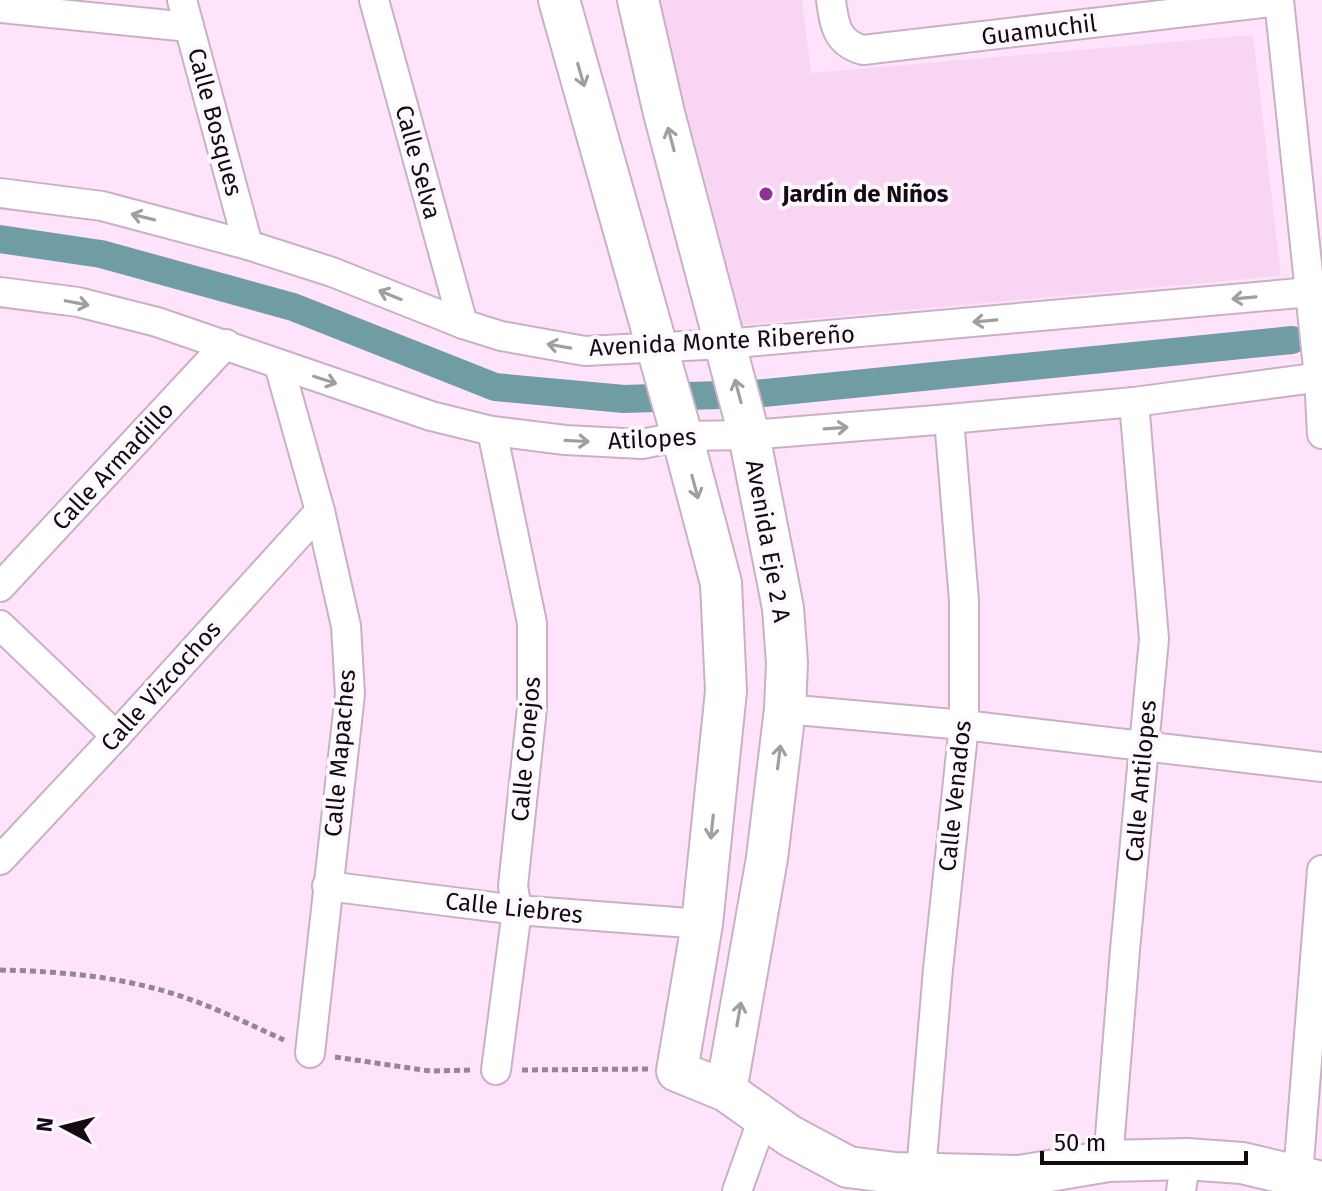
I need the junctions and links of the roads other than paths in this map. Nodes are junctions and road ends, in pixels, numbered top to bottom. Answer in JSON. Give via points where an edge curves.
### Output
{"nodes":[{"id":1,"x":374,"y":0,"type":"edge"},
{"id":2,"x":559,"y":0,"type":"edge"},
{"id":3,"x":638,"y":0,"type":"edge"},
{"id":4,"x":831,"y":0,"type":"edge"},
{"id":5,"x":1279,"y":0,"type":"edge"},
{"id":6,"x":0,"y":8,"type":"edge"},
{"id":7,"x":186,"y":13,"type":"edge"},
{"id":8,"x":0,"y":193,"type":"edge"},
{"id":9,"x":248,"y":245,"type":"junction"},
{"id":10,"x":1316,"y":292,"type":"edge"},
{"id":11,"x":5,"y":298,"type":"edge"},
{"id":12,"x":463,"y":324,"type":"junction"},
{"id":13,"x":226,"y":344,"type":"junction"},
{"id":14,"x":725,"y":344,"type":"junction"},
{"id":15,"x":657,"y":347,"type":"junction"},
{"id":16,"x":279,"y":365,"type":"junction"},
{"id":17,"x":1320,"y":377,"type":"edge"},
{"id":18,"x":1134,"y":402,"type":"junction"},
{"id":19,"x":949,"y":419,"type":"junction"},
{"id":20,"x":492,"y":431,"type":"junction"},
{"id":21,"x":1322,"y":434,"type":"edge"},
{"id":22,"x":749,"y":435,"type":"junction"},
{"id":23,"x":682,"y":436,"type":"junction"},
{"id":24,"x":320,"y":511,"type":"junction"},
{"id":25,"x":0,"y":587,"type":"edge"},
{"id":26,"x":0,"y":625,"type":"edge"},
{"id":27,"x":785,"y":709,"type":"junction"},
{"id":28,"x":964,"y":725,"type":"junction"},
{"id":29,"x":116,"y":736,"type":"junction"},
{"id":30,"x":1144,"y":747,"type":"junction"},
{"id":31,"x":1322,"y":767,"type":"edge"},
{"id":32,"x":0,"y":860,"type":"edge"},
{"id":33,"x":1322,"y":870,"type":"edge"},
{"id":34,"x":327,"y":886,"type":"junction"},
{"id":35,"x":517,"y":910,"type":"junction"},
{"id":36,"x":702,"y":924,"type":"junction"},
{"id":37,"x":310,"y":1053,"type":"dead end"},
{"id":38,"x":496,"y":1070,"type":"dead end"},
{"id":39,"x":726,"y":1091,"type":"junction"},
{"id":40,"x":763,"y":1118,"type":"junction"},
{"id":41,"x":1108,"y":1161,"type":"junction"},
{"id":42,"x":921,"y":1172,"type":"junction"},
{"id":43,"x":1184,"y":1175,"type":"edge"},
{"id":44,"x":846,"y":1179,"type":"edge"},
{"id":45,"x":1310,"y":1179,"type":"edge"},
{"id":46,"x":1019,"y":1184,"type":"edge"},
{"id":47,"x":737,"y":1191,"type":"edge"}],
"edges":[{"from":1,"to":12,"type":"street","name":"Calle Selva"},
{"from":2,"to":15,"type":"street","one_way":true},
{"from":14,"to":3,"type":"street","name":"Avenida Eje 2 A","one_way":true},
{"from":4,"to":5,"type":"street","name":"Guamuchil","via":[[841,36],[849,46],[863,50]]},
{"from":5,"to":10,"type":"street"},
{"from":6,"to":7,"type":"street"},
{"from":7,"to":9,"type":"street","name":"Calle Bosques"},
{"from":9,"to":8,"type":"street","name":"Avenida Monte Ribereño","one_way":true,"via":[[102,206]]},
{"from":12,"to":9,"type":"street","name":"Avenida Monte Ribereño","one_way":true},
{"from":10,"to":14,"type":"street","name":"Avenida Monte Ribereño","one_way":true},
{"from":10,"to":17,"type":"street"},
{"from":11,"to":13,"type":"street","name":"Atilopes","one_way":true,"via":[[91,306]]},
{"from":15,"to":12,"type":"street","name":"Avenida Monte Ribereño","one_way":true,"via":[[585,351]]},
{"from":13,"to":16,"type":"street","name":"Atilopes"},
{"from":13,"to":25,"type":"street","name":"Calle Armadillo"},
{"from":14,"to":15,"type":"street","name":"Avenida Monte Ribereño"},
{"from":22,"to":14,"type":"street","name":"Avenida Eje 2 A","one_way":true},
{"from":15,"to":23,"type":"street"},
{"from":16,"to":20,"type":"street","name":"Atilopes","one_way":true},
{"from":16,"to":24,"type":"street","name":"Calle Mapaches"},
{"from":17,"to":18,"type":"street","name":"Atilopes"},
{"from":17,"to":21,"type":"street"},
{"from":18,"to":19,"type":"street","name":"Atilopes"},
{"from":18,"to":30,"type":"street","name":"Calle Antilopes","via":[[1154,639]]},
{"from":22,"to":19,"type":"street","name":"Atilopes","one_way":true},
{"from":19,"to":28,"type":"street","name":"Calle Venados","via":[[964,601]]},
{"from":20,"to":23,"type":"street","name":"Atilopes","one_way":true,"via":[[642,444]]},
{"from":20,"to":35,"type":"street","name":"Calle Conejos","via":[[532,623],[532,708],[513,886]]},
{"from":22,"to":23,"type":"street","name":"Atilopes"},
{"from":22,"to":27,"type":"street","name":"Avenida Eje 2 A","via":[[783,608]]},
{"from":23,"to":36,"type":"street","one_way":true,"via":[[721,583],[726,691]]},
{"from":24,"to":29,"type":"street","name":"Calle Vizcochos"},
{"from":24,"to":34,"type":"street","name":"Calle Mapaches","via":[[346,626],[350,694]]},
{"from":26,"to":29,"type":"street"},
{"from":27,"to":28,"type":"street"},
{"from":39,"to":27,"type":"street","name":"Avenida Eje 2 A","one_way":true,"via":[[767,858]]},
{"from":28,"to":30,"type":"street"},
{"from":28,"to":42,"type":"street","name":"Calle Venados"},
{"from":29,"to":32,"type":"street","name":"Calle Vizcochos"},
{"from":30,"to":31,"type":"street"},
{"from":30,"to":41,"type":"street","name":"Calle Antilopes"},
{"from":33,"to":45,"type":"street"},
{"from":34,"to":35,"type":"street","name":"Calle Liebres"},
{"from":34,"to":37,"type":"street","name":"Calle Mapaches"},
{"from":35,"to":36,"type":"street","name":"Calle Liebres"},
{"from":35,"to":38,"type":"street","name":"Calle Conejos"},
{"from":36,"to":39,"type":"street","via":[[677,1071]]},
{"from":39,"to":40,"type":"street"},
{"from":40,"to":44,"type":"street"},
{"from":40,"to":47,"type":"street"},
{"from":41,"to":43,"type":"street"},
{"from":41,"to":46,"type":"street"},
{"from":42,"to":44,"type":"street"},
{"from":42,"to":46,"type":"street"},
{"from":43,"to":45,"type":"street","via":[[1242,1163]]}]}
